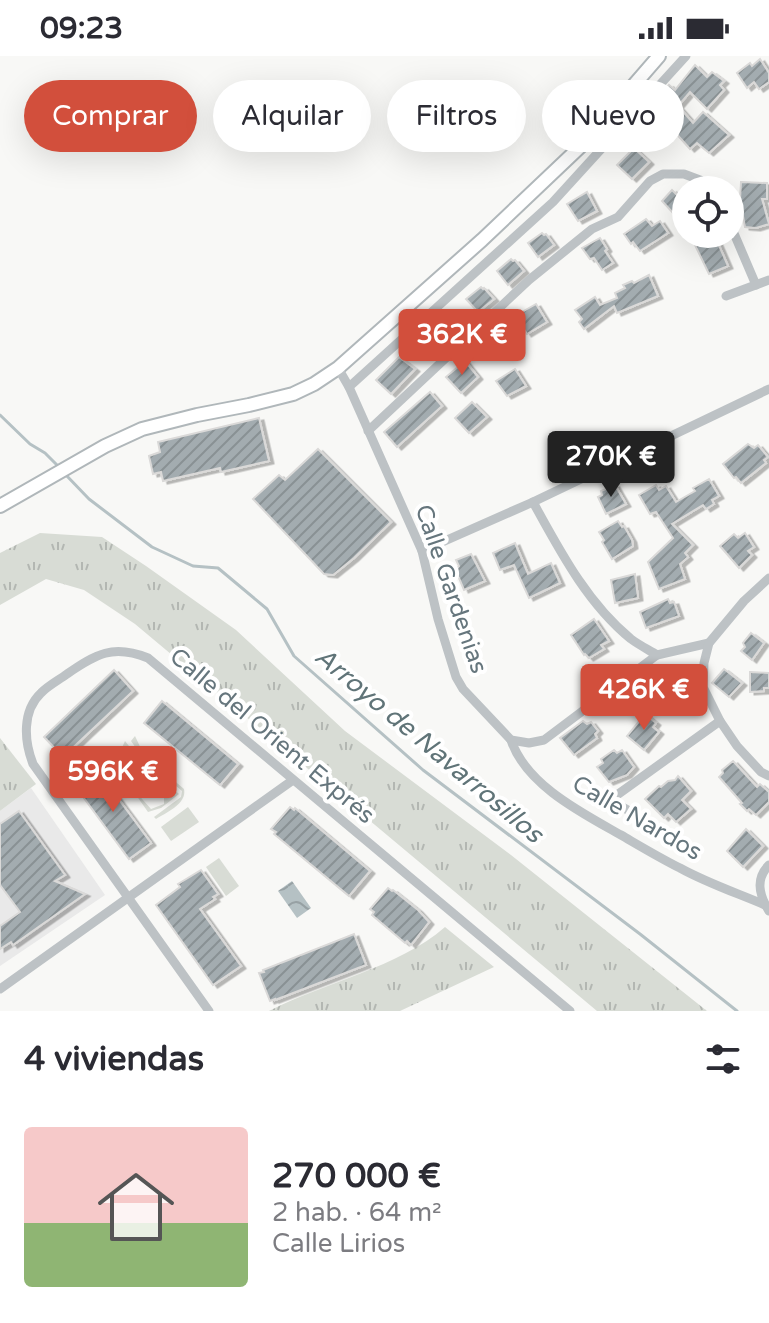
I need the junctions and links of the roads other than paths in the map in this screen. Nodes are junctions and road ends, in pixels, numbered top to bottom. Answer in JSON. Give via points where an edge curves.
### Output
{"nodes":[{"id":1,"x":659,"y":56,"type":"edge"},
{"id":2,"x":686,"y":56,"type":"edge"},
{"id":3,"x":689,"y":176,"type":"edge"},
{"id":4,"x":740,"y":248,"type":"edge"},
{"id":5,"x":769,"y":280,"type":"edge"},
{"id":6,"x":756,"y":285,"type":"junction"},
{"id":7,"x":726,"y":296,"type":"dead end"},
{"id":8,"x":338,"y":368,"type":"junction"},
{"id":9,"x":349,"y":387,"type":"junction"},
{"id":10,"x":769,"y":389,"type":"edge"},
{"id":11,"x":368,"y":431,"type":"junction"},
{"id":12,"x":533,"y":502,"type":"junction"},
{"id":13,"x":0,"y":506,"type":"edge"},
{"id":14,"x":422,"y":551,"type":"junction"},
{"id":15,"x":769,"y":578,"type":"edge"},
{"id":16,"x":709,"y":643,"type":"junction"},
{"id":17,"x":657,"y":655,"type":"junction"},
{"id":18,"x":720,"y":721,"type":"junction"},
{"id":19,"x":511,"y":740,"type":"junction"},
{"id":20,"x":769,"y":776,"type":"edge"},
{"id":21,"x":293,"y":780,"type":"junction"},
{"id":22,"x":661,"y":829,"type":"dead end"},
{"id":23,"x":769,"y":865,"type":"edge"},
{"id":24,"x":128,"y":899,"type":"junction"},
{"id":25,"x":767,"y":908,"type":"edge"},
{"id":26,"x":0,"y":989,"type":"edge"},
{"id":27,"x":209,"y":1011,"type":"edge"},
{"id":28,"x":570,"y":1011,"type":"edge"}],
"edges":[{"from":1,"to":8,"type":"main road","via":[[581,146]]},
{"from":2,"to":9,"type":"street","via":[[553,202]]},
{"from":3,"to":11,"type":"street","via":[[663,174],[650,181],[618,217],[592,229],[529,280]]},
{"from":4,"to":6,"type":"street"},
{"from":5,"to":6,"type":"street"},
{"from":6,"to":7,"type":"street"},
{"from":8,"to":9,"type":"street","name":"Calle Gardenias"},
{"from":8,"to":13,"type":"main road","via":[[293,394],[142,429]]},
{"from":9,"to":11,"type":"street","name":"Calle Gardenias"},
{"from":10,"to":12,"type":"street"},
{"from":11,"to":14,"type":"street","name":"Calle Gardenias"},
{"from":12,"to":14,"type":"street"},
{"from":12,"to":17,"type":"street","via":[[569,568],[597,605],[631,639]]},
{"from":14,"to":19,"type":"street","name":"Calle Gardenias","via":[[456,677]]},
{"from":15,"to":16,"type":"street"},
{"from":16,"to":17,"type":"street"},
{"from":16,"to":18,"type":"street","via":[[703,687]]},
{"from":17,"to":19,"type":"street","via":[[544,740]]},
{"from":18,"to":20,"type":"street"},
{"from":18,"to":22,"type":"street","via":[[610,800]]},
{"from":19,"to":25,"type":"street","name":"Calle Nardos","via":[[522,761],[571,808],[682,870]]},
{"from":21,"to":24,"type":"street"},
{"from":21,"to":24,"type":"street","name":"Calle del Orient Exprés","via":[[148,658],[134,652],[108,651],[93,657],[41,693],[28,717],[27,750]]},
{"from":21,"to":28,"type":"street","name":"Calle del Orient Exprés"},
{"from":23,"to":25,"type":"street","name":"Calle Nardos","via":[[759,880]]},
{"from":24,"to":26,"type":"street"},
{"from":24,"to":27,"type":"street","name":"Calle del Orient Exprés"}]}
